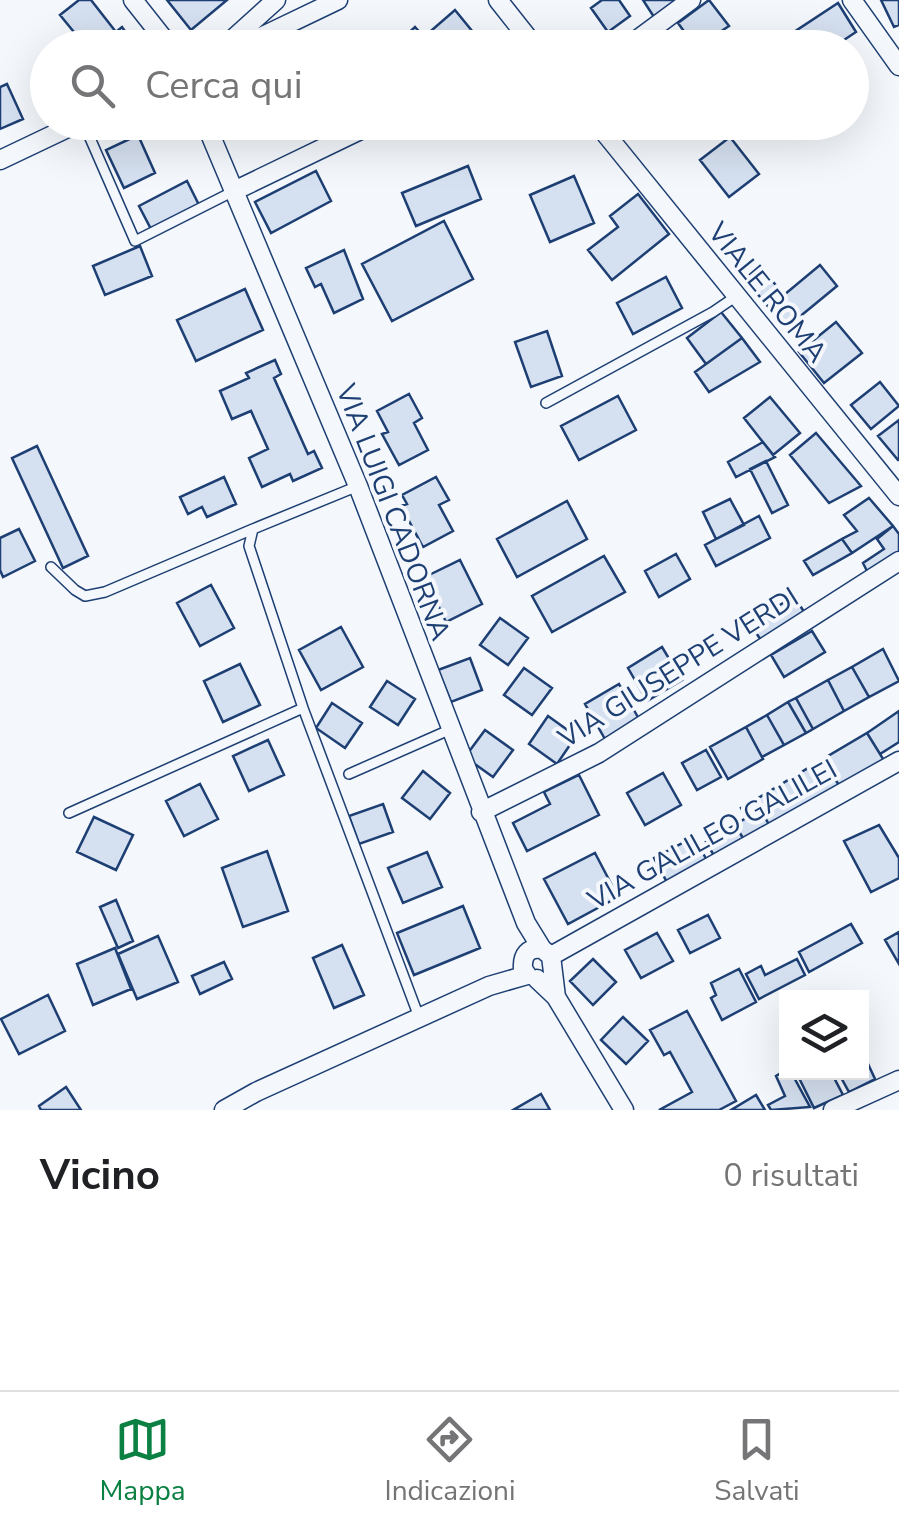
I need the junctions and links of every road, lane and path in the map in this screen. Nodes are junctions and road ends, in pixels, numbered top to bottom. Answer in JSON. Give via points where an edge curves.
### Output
{"nodes":[{"id":1,"x":133,"y":0,"type":"edge"},
{"id":2,"x":276,"y":0,"type":"edge"},
{"id":3,"x":338,"y":0,"type":"edge"},
{"id":4,"x":498,"y":0,"type":"edge"},
{"id":5,"x":691,"y":0,"type":"edge"},
{"id":6,"x":852,"y":0,"type":"edge"},
{"id":7,"x":306,"y":6,"type":"edge"},
{"id":8,"x":157,"y":30,"type":"edge"},
{"id":9,"x":242,"y":30,"type":"edge"},
{"id":10,"x":267,"y":30,"type":"edge"},
{"id":11,"x":522,"y":30,"type":"edge"},
{"id":12,"x":650,"y":30,"type":"edge"},
{"id":13,"x":892,"y":41,"type":"edge"},
{"id":14,"x":899,"y":66,"type":"edge"},
{"id":15,"x":43,"y":140,"type":"edge"},
{"id":16,"x":89,"y":140,"type":"edge"},
{"id":17,"x":213,"y":140,"type":"edge"},
{"id":18,"x":340,"y":140,"type":"edge"},
{"id":19,"x":610,"y":140,"type":"edge"},
{"id":20,"x":0,"y":160,"type":"edge"},
{"id":21,"x":234,"y":191,"type":"junction"},
{"id":22,"x":735,"y":297,"type":"junction"},
{"id":23,"x":546,"y":402,"type":"dead end"},
{"id":24,"x":358,"y":486,"type":"junction"},
{"id":25,"x":899,"y":496,"type":"edge"},
{"id":26,"x":252,"y":528,"type":"junction"},
{"id":27,"x":899,"y":562,"type":"edge"},
{"id":28,"x":52,"y":567,"type":"dead end"},
{"id":29,"x":303,"y":708,"type":"junction"},
{"id":30,"x":449,"y":730,"type":"junction"},
{"id":31,"x":899,"y":760,"type":"edge"},
{"id":32,"x":350,"y":774,"type":"dead end"},
{"id":33,"x":69,"y":812,"type":"dead end"},
{"id":34,"x":481,"y":812,"type":"junction"},
{"id":35,"x":537,"y":963,"type":"junction"},
{"id":36,"x":420,"y":1020,"type":"junction"},
{"id":37,"x":899,"y":1080,"type":"edge"},
{"id":38,"x":224,"y":1110,"type":"edge"},
{"id":39,"x":624,"y":1110,"type":"edge"},
{"id":40,"x":833,"y":1110,"type":"edge"}],
"edges":[{"from":1,"to":8,"type":"street"},
{"from":2,"to":9,"type":"street"},
{"from":3,"to":7,"type":"street"},
{"from":4,"to":11,"type":"street"},
{"from":5,"to":12,"type":"street"},
{"from":6,"to":13,"type":"street"},
{"from":7,"to":10,"type":"street"},
{"from":13,"to":14,"type":"street"},
{"from":15,"to":20,"type":"street"},
{"from":16,"to":21,"type":"lane","via":[[135,240]]},
{"from":17,"to":21,"type":"street","name":"VIA LUIGI CADORNA"},
{"from":18,"to":21,"type":"street"},
{"from":19,"to":22,"type":"street","name":"VIALE ROMA"},
{"from":21,"to":24,"type":"street","name":"VIA LUIGI CADORNA"},
{"from":22,"to":23,"type":"lane"},
{"from":22,"to":25,"type":"street","name":"VIALE ROMA"},
{"from":24,"to":26,"type":"lane"},
{"from":24,"to":30,"type":"street","name":"VIA LUIGI CADORNA"},
{"from":26,"to":28,"type":"lane","via":[[106,592],[85,596]]},
{"from":26,"to":29,"type":"lane","via":[[249,546]]},
{"from":27,"to":34,"type":"street","name":"VIA GIUSEPPE VERDI","via":[[599,753]]},
{"from":29,"to":33,"type":"lane"},
{"from":29,"to":36,"type":"lane"},
{"from":30,"to":32,"type":"lane"},
{"from":30,"to":34,"type":"street","name":"VIA LUIGI CADORNA"},
{"from":31,"to":35,"type":"street","name":"VIA GALILEO GALILEI"},
{"from":34,"to":35,"type":"street","name":"VIA LUIGI CADORNA"},
{"from":35,"to":36,"type":"street","name":"VIA GALILEO GALILEI"},
{"from":35,"to":39,"type":"street","name":"VIA LUIGI CADORNA"},
{"from":36,"to":38,"type":"street","name":"VIA GALILEO GALILEI"},
{"from":37,"to":40,"type":"street"}]}
